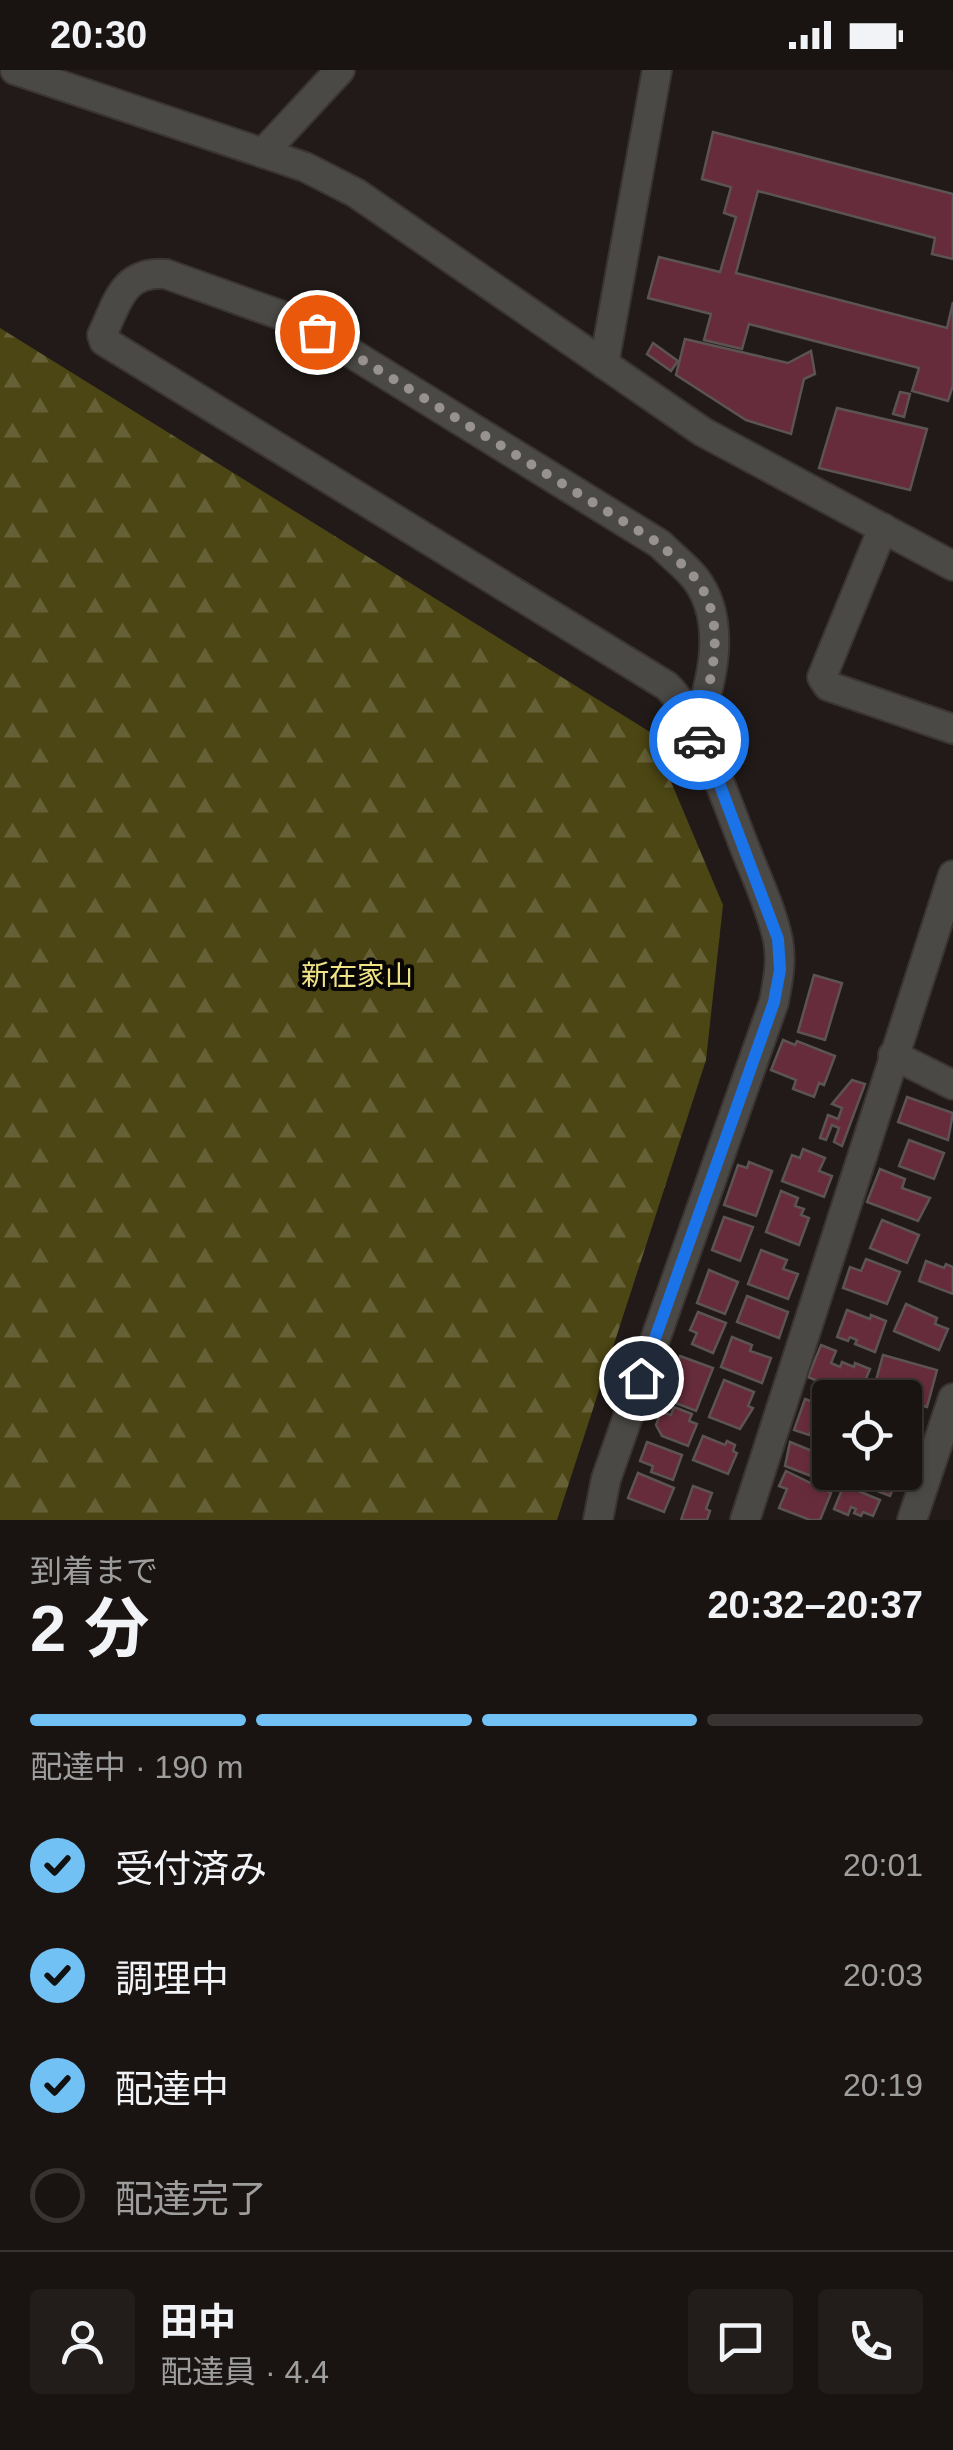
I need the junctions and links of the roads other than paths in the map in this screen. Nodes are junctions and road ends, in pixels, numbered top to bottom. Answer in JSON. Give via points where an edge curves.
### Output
{"nodes":[{"id":1,"x":14,"y":70,"type":"edge"},
{"id":2,"x":340,"y":70,"type":"edge"},
{"id":3,"x":657,"y":70,"type":"edge"},
{"id":4,"x":80,"y":79,"type":"edge"},
{"id":5,"x":263,"y":152,"type":"junction"},
{"id":6,"x":604,"y":364,"type":"junction"},
{"id":7,"x":884,"y":528,"type":"junction"},
{"id":8,"x":953,"y":566,"type":"edge"},
{"id":9,"x":953,"y":729,"type":"edge"},
{"id":10,"x":695,"y":732,"type":"junction"},
{"id":11,"x":953,"y":875,"type":"edge"},
{"id":12,"x":893,"y":1056,"type":"junction"},
{"id":13,"x":953,"y":1085,"type":"edge"},
{"id":14,"x":953,"y":1398,"type":"edge"},
{"id":15,"x":598,"y":1520,"type":"edge"},
{"id":16,"x":745,"y":1520,"type":"edge"},
{"id":17,"x":912,"y":1520,"type":"edge"}],
"edges":[{"from":1,"to":4,"type":"street"},
{"from":2,"to":5,"type":"street"},
{"from":3,"to":6,"type":"street"},
{"from":4,"to":5,"type":"street"},
{"from":5,"to":6,"type":"street","via":[[356,192]]},
{"from":6,"to":7,"type":"street","via":[[703,432]]},
{"from":7,"to":8,"type":"street"},
{"from":7,"to":9,"type":"street","via":[[822,677],[828,686]]},
{"from":10,"to":10,"type":"street","via":[[708,695],[712,615],[695,578],[660,544],[289,318],[166,274],[135,278],[122,292],[104,341],[667,686]]},
{"from":10,"to":15,"type":"street","via":[[765,900],[780,970],[606,1479]]},
{"from":11,"to":12,"type":"street"},
{"from":12,"to":13,"type":"street"},
{"from":12,"to":16,"type":"street"},
{"from":14,"to":17,"type":"street"}]}
